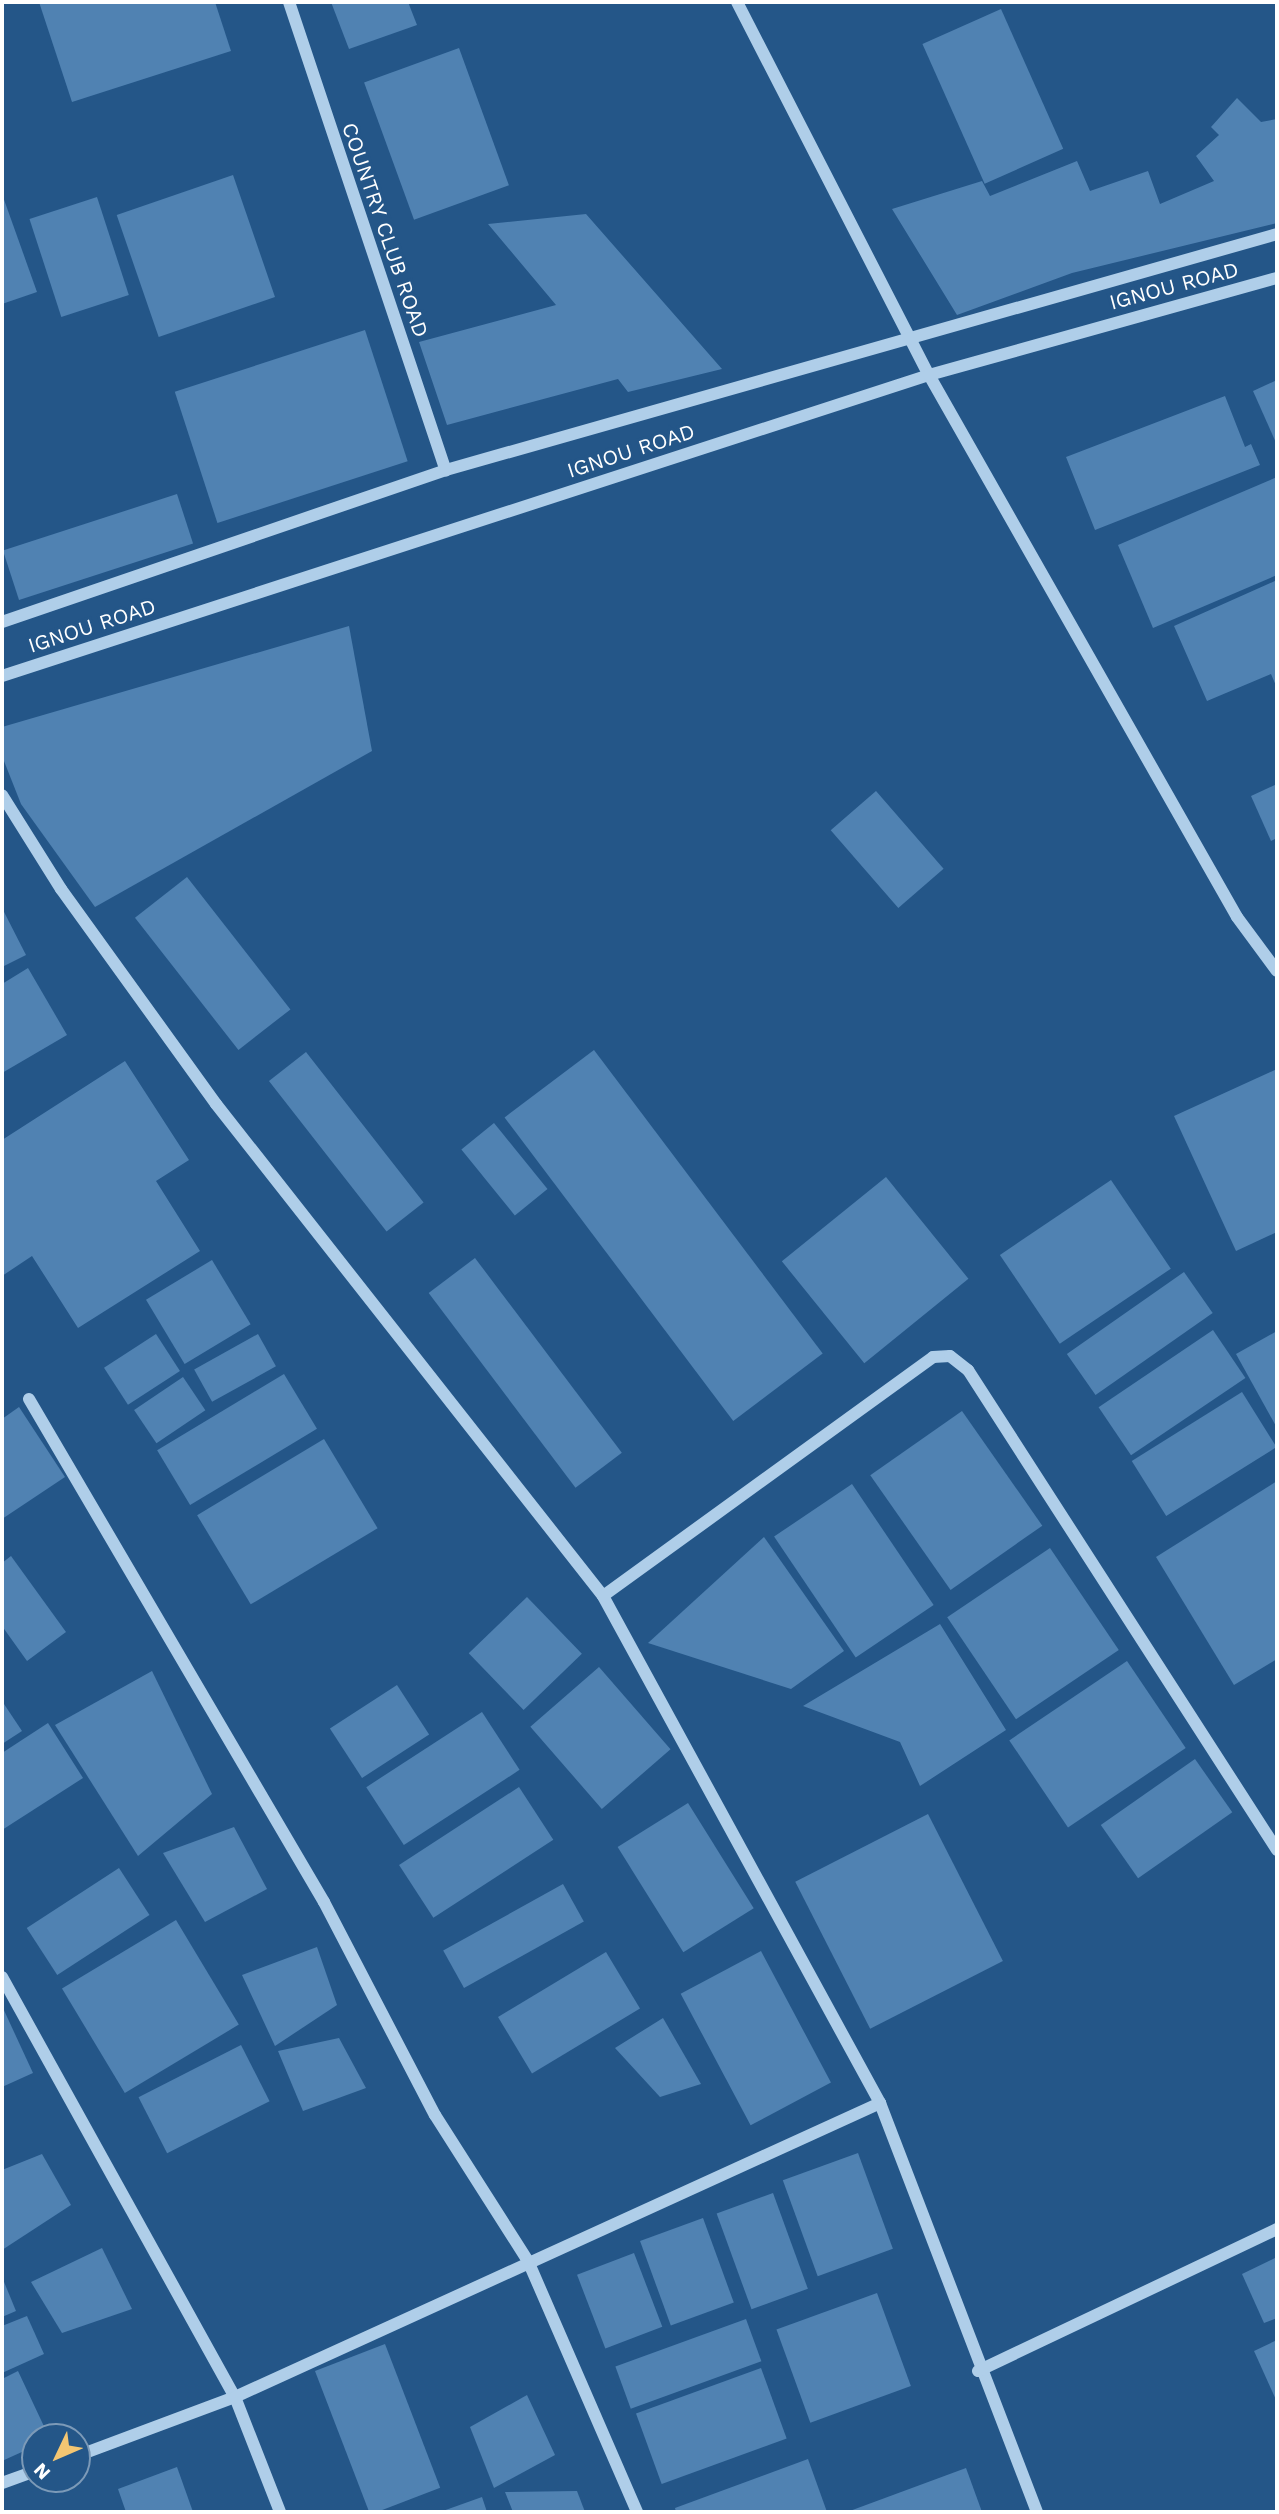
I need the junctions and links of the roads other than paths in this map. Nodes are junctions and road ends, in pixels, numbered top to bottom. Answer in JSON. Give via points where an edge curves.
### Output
{"nodes":[{"id":1,"x":289,"y":2,"type":"edge"},
{"id":2,"x":737,"y":2,"type":"edge"},
{"id":3,"x":1277,"y":234,"type":"edge"},
{"id":4,"x":1277,"y":278,"type":"edge"},
{"id":5,"x":910,"y":338,"type":"junction"},
{"id":6,"x":929,"y":375,"type":"junction"},
{"id":7,"x":446,"y":470,"type":"junction"},
{"id":8,"x":2,"y":622,"type":"edge"},
{"id":9,"x":2,"y":676,"type":"edge"},
{"id":10,"x":2,"y":795,"type":"edge"},
{"id":11,"x":1277,"y":971,"type":"edge"},
{"id":12,"x":29,"y":1399,"type":"dead end"},
{"id":13,"x":603,"y":1596,"type":"junction"},
{"id":14,"x":1277,"y":1850,"type":"edge"},
{"id":15,"x":2,"y":1977,"type":"edge"},
{"id":16,"x":880,"y":2103,"type":"junction"},
{"id":17,"x":1277,"y":2229,"type":"edge"},
{"id":18,"x":528,"y":2260,"type":"junction"},
{"id":19,"x":978,"y":2371,"type":"junction"},
{"id":20,"x":235,"y":2397,"type":"junction"},
{"id":21,"x":91,"y":2451,"type":"edge"},
{"id":22,"x":21,"y":2476,"type":"edge"},
{"id":23,"x":2,"y":2483,"type":"edge"},
{"id":24,"x":281,"y":2512,"type":"edge"},
{"id":25,"x":637,"y":2512,"type":"edge"},
{"id":26,"x":1037,"y":2512,"type":"edge"}],
"edges":[{"from":1,"to":7,"type":"street","name":"COUNTRY CLUB ROAD"},
{"from":2,"to":5,"type":"street"},
{"from":3,"to":5,"type":"street","name":"IGNOU ROAD"},
{"from":4,"to":6,"type":"street","name":"IGNOU ROAD"},
{"from":5,"to":6,"type":"street"},
{"from":5,"to":7,"type":"street","name":"IGNOU ROAD"},
{"from":6,"to":9,"type":"street","name":"IGNOU ROAD"},
{"from":6,"to":11,"type":"street","via":[[1237,917]]},
{"from":7,"to":8,"type":"street","name":"IGNOU ROAD"},
{"from":10,"to":13,"type":"street","via":[[61,889],[216,1104]]},
{"from":12,"to":18,"type":"street","via":[[324,1902],[435,2115]]},
{"from":13,"to":14,"type":"street","via":[[933,1357],[950,1356],[968,1370]]},
{"from":13,"to":16,"type":"street"},
{"from":15,"to":20,"type":"street"},
{"from":16,"to":18,"type":"street"},
{"from":16,"to":19,"type":"street"},
{"from":17,"to":19,"type":"street"},
{"from":18,"to":20,"type":"street"},
{"from":18,"to":25,"type":"street"},
{"from":19,"to":26,"type":"street"},
{"from":20,"to":21,"type":"street"},
{"from":20,"to":24,"type":"street"},
{"from":22,"to":23,"type":"street"}]}
